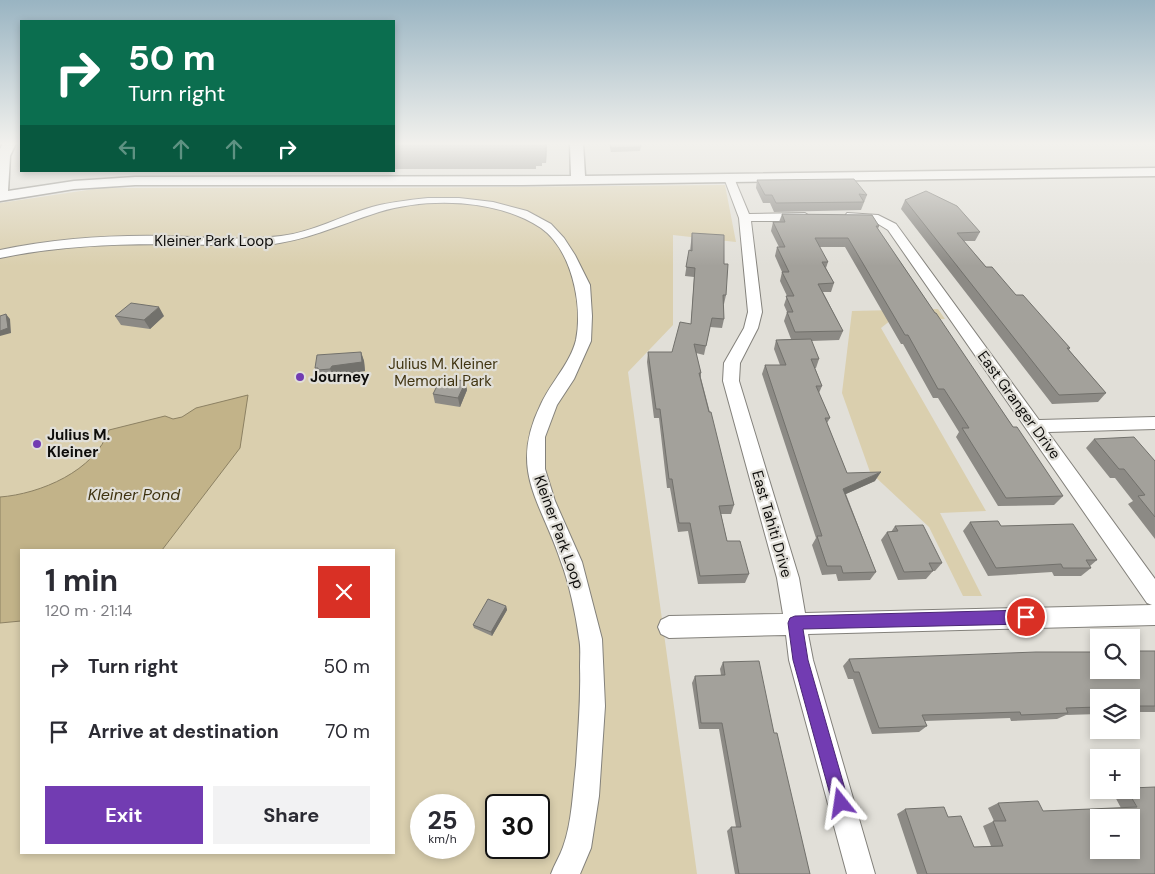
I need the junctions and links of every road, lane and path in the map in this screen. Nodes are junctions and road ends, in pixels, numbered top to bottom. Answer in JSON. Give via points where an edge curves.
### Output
{"nodes":[{"id":1,"x":1,"y":184,"type":"edge"},
{"id":2,"x":93,"y":184,"type":"edge"},
{"id":3,"x":731,"y":184,"type":"edge"},
{"id":4,"x":0,"y":197,"type":"edge"},
{"id":5,"x":841,"y":216,"type":"edge"},
{"id":6,"x":813,"y":217,"type":"edge"},
{"id":7,"x":745,"y":218,"type":"junction"},
{"id":8,"x":0,"y":254,"type":"edge"},
{"id":9,"x":1155,"y":423,"type":"edge"},
{"id":10,"x":1034,"y":426,"type":"junction"},
{"id":11,"x":1155,"y":596,"type":"edge"},
{"id":12,"x":1155,"y":615,"type":"edge"},
{"id":13,"x":795,"y":623,"type":"junction"},
{"id":14,"x":669,"y":627,"type":"dead end"},
{"id":15,"x":565,"y":874,"type":"edge"},
{"id":16,"x":860,"y":874,"type":"edge"}],
"edges":[{"from":1,"to":4,"type":"street"},
{"from":2,"to":4,"type":"street"},
{"from":3,"to":7,"type":"street","name":"East Tahiti Drive"},
{"from":5,"to":10,"type":"street","name":"East Granger Drive","via":[[878,219],[892,227]]},
{"from":6,"to":7,"type":"street"},
{"from":7,"to":13,"type":"street","name":"East Tahiti Drive","via":[[755,312],[751,328],[732,363],[731,381],[788,578]]},
{"from":8,"to":15,"type":"street","name":"Kleiner Park Loop","via":[[84,241],[283,240],[375,210],[428,200],[493,206],[523,214],[547,227],[560,241],[582,285],[583,341],[566,379],[549,404],[536,437],[536,469],[545,501],[572,562],[591,638],[593,706],[586,796],[577,848]]},
{"from":9,"to":10,"type":"street"},
{"from":10,"to":11,"type":"street","name":"East Granger Drive"},
{"from":12,"to":13,"type":"street"},
{"from":13,"to":14,"type":"street"},
{"from":13,"to":16,"type":"street","name":"East Tahiti Drive","via":[[801,660]]}]}
